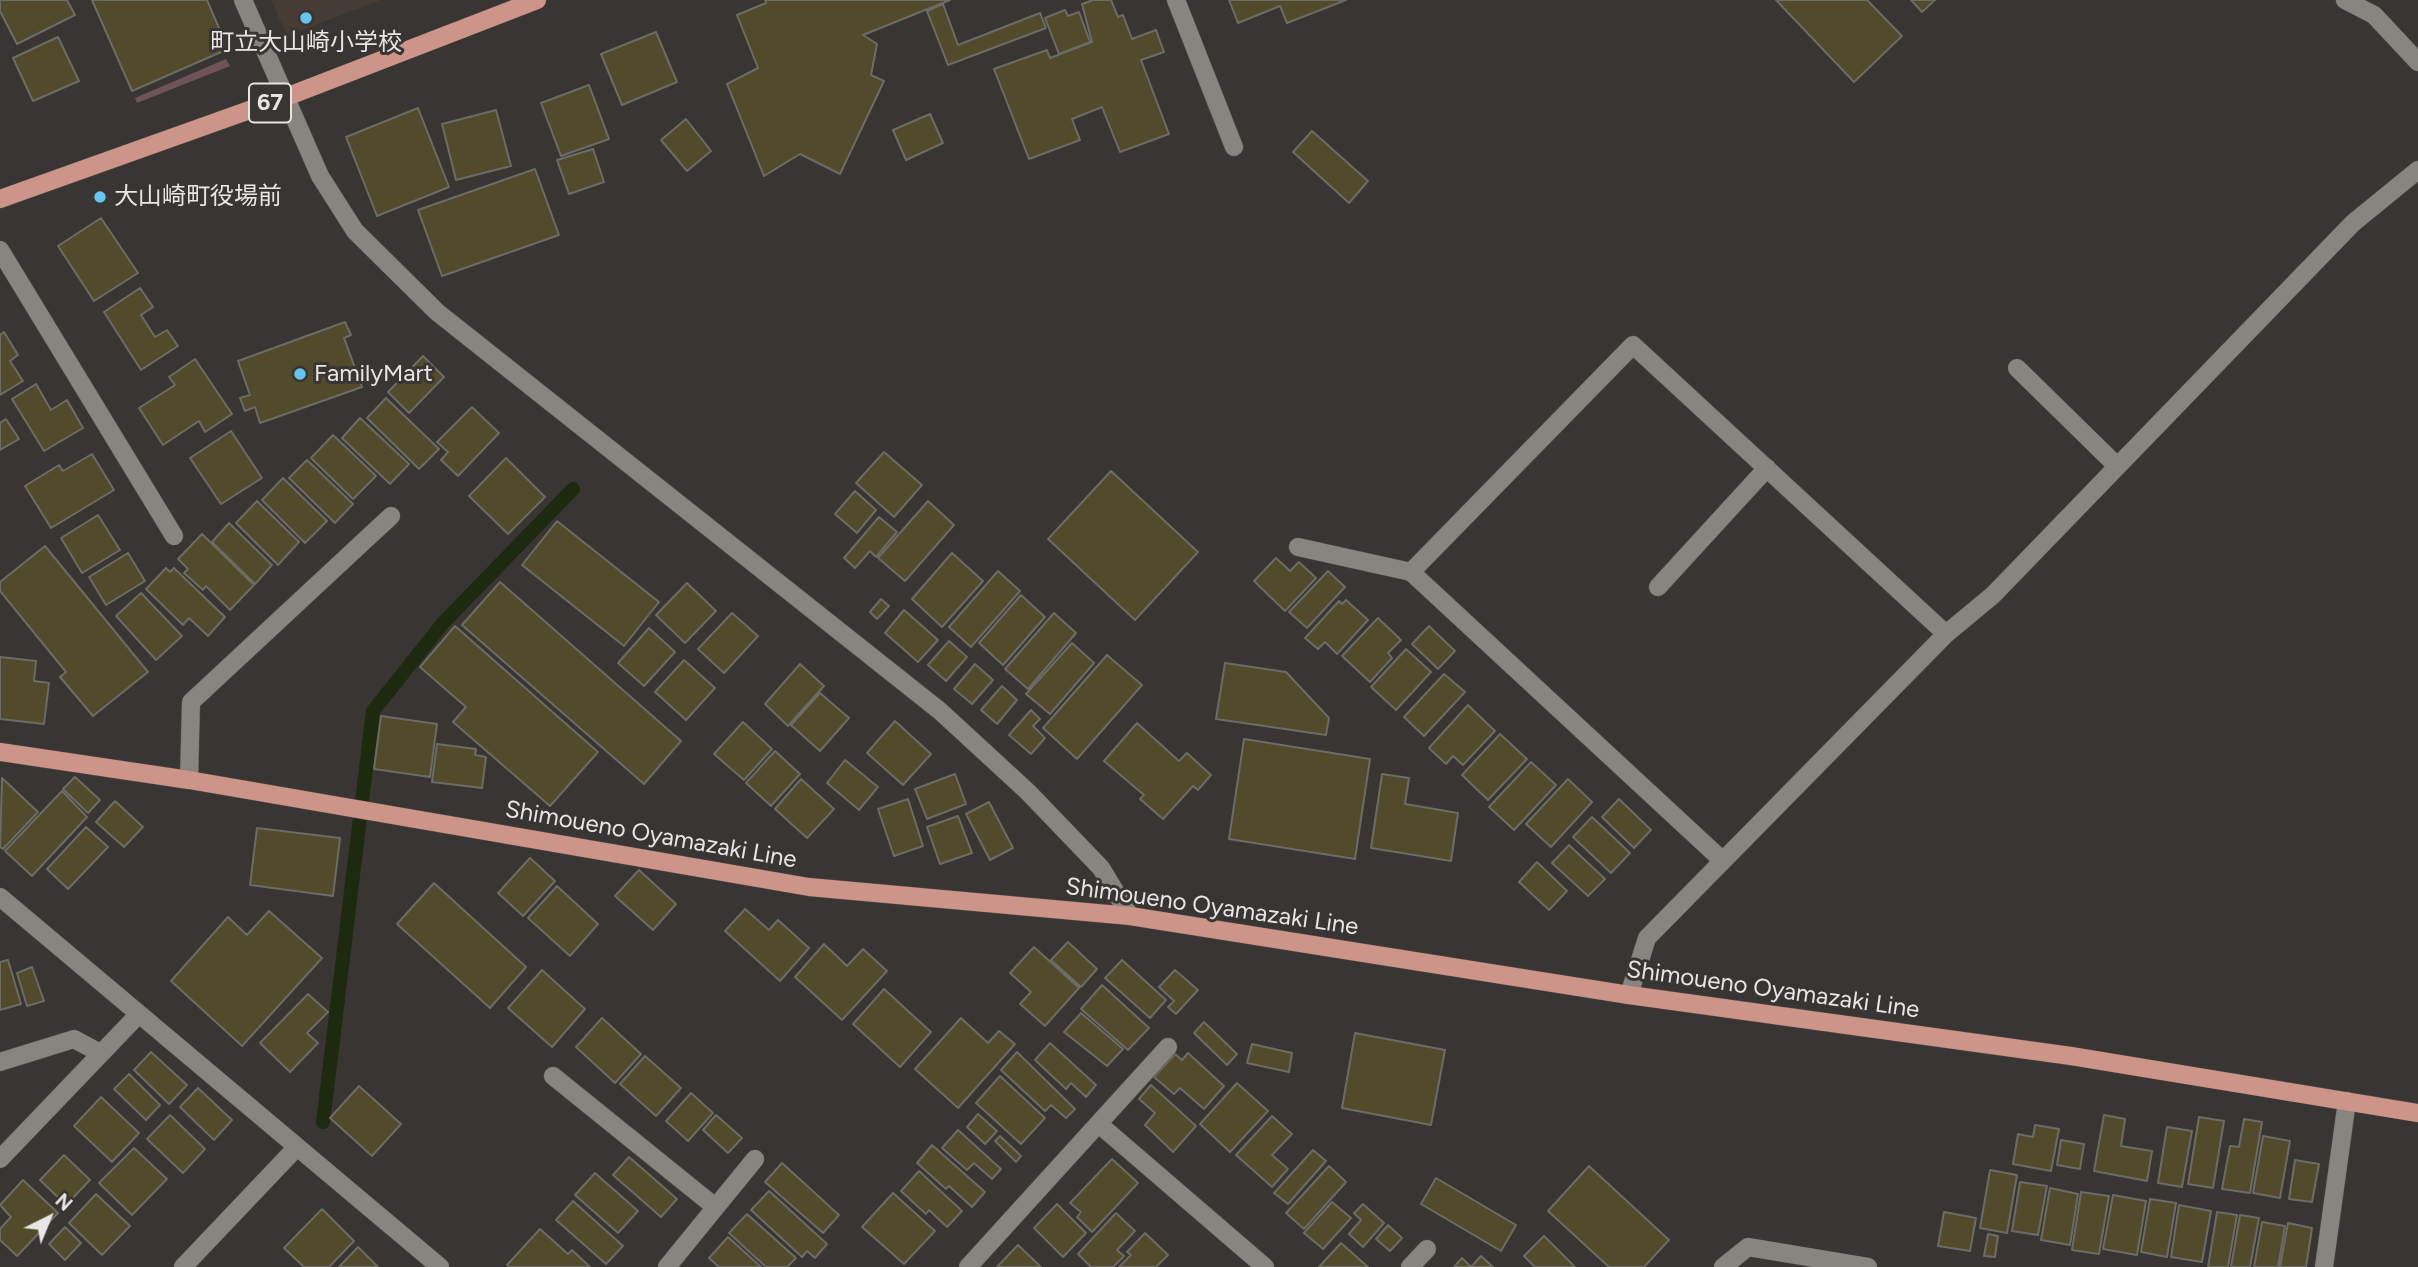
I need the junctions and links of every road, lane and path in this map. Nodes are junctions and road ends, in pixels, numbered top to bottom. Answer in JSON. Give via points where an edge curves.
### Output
{"nodes":[{"id":1,"x":243,"y":0,"type":"edge"},
{"id":2,"x":537,"y":0,"type":"edge"},
{"id":3,"x":1176,"y":0,"type":"edge"},
{"id":4,"x":2345,"y":0,"type":"edge"},
{"id":5,"x":2418,"y":62,"type":"edge"},
{"id":6,"x":286,"y":96,"type":"junction"},
{"id":7,"x":1234,"y":147,"type":"dead end"},
{"id":8,"x":2418,"y":170,"type":"edge"},
{"id":9,"x":0,"y":199,"type":"edge"},
{"id":10,"x":0,"y":250,"type":"edge"},
{"id":11,"x":2017,"y":368,"type":"dead end"},
{"id":12,"x":2117,"y":466,"type":"junction"},
{"id":13,"x":1767,"y":468,"type":"junction"},
{"id":14,"x":391,"y":516,"type":"dead end"},
{"id":15,"x":174,"y":536,"type":"dead end"},
{"id":16,"x":1298,"y":547,"type":"dead end"},
{"id":17,"x":1411,"y":572,"type":"junction"},
{"id":18,"x":1658,"y":587,"type":"dead end"},
{"id":19,"x":1946,"y":634,"type":"junction"},
{"id":20,"x":0,"y":752,"type":"edge"},
{"id":21,"x":189,"y":780,"type":"junction"},
{"id":22,"x":1723,"y":861,"type":"junction"},
{"id":23,"x":3,"y":906,"type":"edge"},
{"id":24,"x":1130,"y":916,"type":"junction"},
{"id":25,"x":1629,"y":995,"type":"junction"},
{"id":26,"x":138,"y":1015,"type":"junction"},
{"id":27,"x":1168,"y":1047,"type":"dead end"},
{"id":28,"x":100,"y":1053,"type":"junction"},
{"id":29,"x":0,"y":1062,"type":"edge"},
{"id":30,"x":553,"y":1076,"type":"dead end"},
{"id":31,"x":2347,"y":1101,"type":"junction"},
{"id":32,"x":2418,"y":1113,"type":"edge"},
{"id":33,"x":1100,"y":1125,"type":"junction"},
{"id":34,"x":297,"y":1147,"type":"junction"},
{"id":35,"x":0,"y":1158,"type":"edge"},
{"id":36,"x":755,"y":1159,"type":"dead end"},
{"id":37,"x":714,"y":1206,"type":"junction"},
{"id":38,"x":1427,"y":1249,"type":"dead end"},
{"id":39,"x":183,"y":1267,"type":"edge"},
{"id":40,"x":440,"y":1267,"type":"edge"},
{"id":41,"x":667,"y":1267,"type":"edge"},
{"id":42,"x":968,"y":1267,"type":"edge"},
{"id":43,"x":1265,"y":1267,"type":"edge"},
{"id":44,"x":1410,"y":1267,"type":"edge"},
{"id":45,"x":1723,"y":1267,"type":"edge"},
{"id":46,"x":1868,"y":1267,"type":"edge"},
{"id":47,"x":2324,"y":1267,"type":"edge"}],
"edges":[{"from":1,"to":6,"type":"street"},
{"from":2,"to":6,"type":"main road","number":"67"},
{"from":3,"to":7,"type":"street"},
{"from":4,"to":5,"type":"street","via":[[2374,15]]},
{"from":6,"to":9,"type":"main road","number":"67"},
{"from":6,"to":24,"type":"street","via":[[320,176],[355,231],[437,312],[940,711],[1101,868]]},
{"from":8,"to":12,"type":"street","via":[[2353,223]]},
{"from":10,"to":15,"type":"street"},
{"from":11,"to":12,"type":"street"},
{"from":12,"to":19,"type":"street","via":[[1993,595]]},
{"from":13,"to":17,"type":"street","via":[[1633,345]]},
{"from":13,"to":18,"type":"street"},
{"from":13,"to":19,"type":"street"},
{"from":14,"to":21,"type":"street","via":[[191,702]]},
{"from":16,"to":17,"type":"street"},
{"from":17,"to":22,"type":"street"},
{"from":19,"to":22,"type":"street"},
{"from":20,"to":21,"type":"main road","name":"Shimoueno Oyamazaki Line"},
{"from":21,"to":24,"type":"main road","name":"Shimoueno Oyamazaki Line","via":[[809,887]]},
{"from":22,"to":25,"type":"street","via":[[1647,938]]},
{"from":23,"to":26,"type":"street"},
{"from":24,"to":25,"type":"main road","name":"Shimoueno Oyamazaki Line"},
{"from":25,"to":31,"type":"main road","name":"Shimoueno Oyamazaki Line","via":[[2071,1056]]},
{"from":26,"to":28,"type":"street"},
{"from":26,"to":34,"type":"street"},
{"from":27,"to":33,"type":"street"},
{"from":28,"to":29,"type":"street","via":[[74,1039]]},
{"from":28,"to":35,"type":"street"},
{"from":30,"to":37,"type":"street"},
{"from":31,"to":32,"type":"main road","name":"Shimoueno Oyamazaki Line"},
{"from":31,"to":47,"type":"street"},
{"from":33,"to":42,"type":"street"},
{"from":33,"to":43,"type":"street"},
{"from":34,"to":39,"type":"street"},
{"from":34,"to":40,"type":"street"},
{"from":36,"to":37,"type":"street"},
{"from":37,"to":41,"type":"street"},
{"from":38,"to":44,"type":"street"},
{"from":45,"to":46,"type":"street","via":[[1748,1247]]}]}
